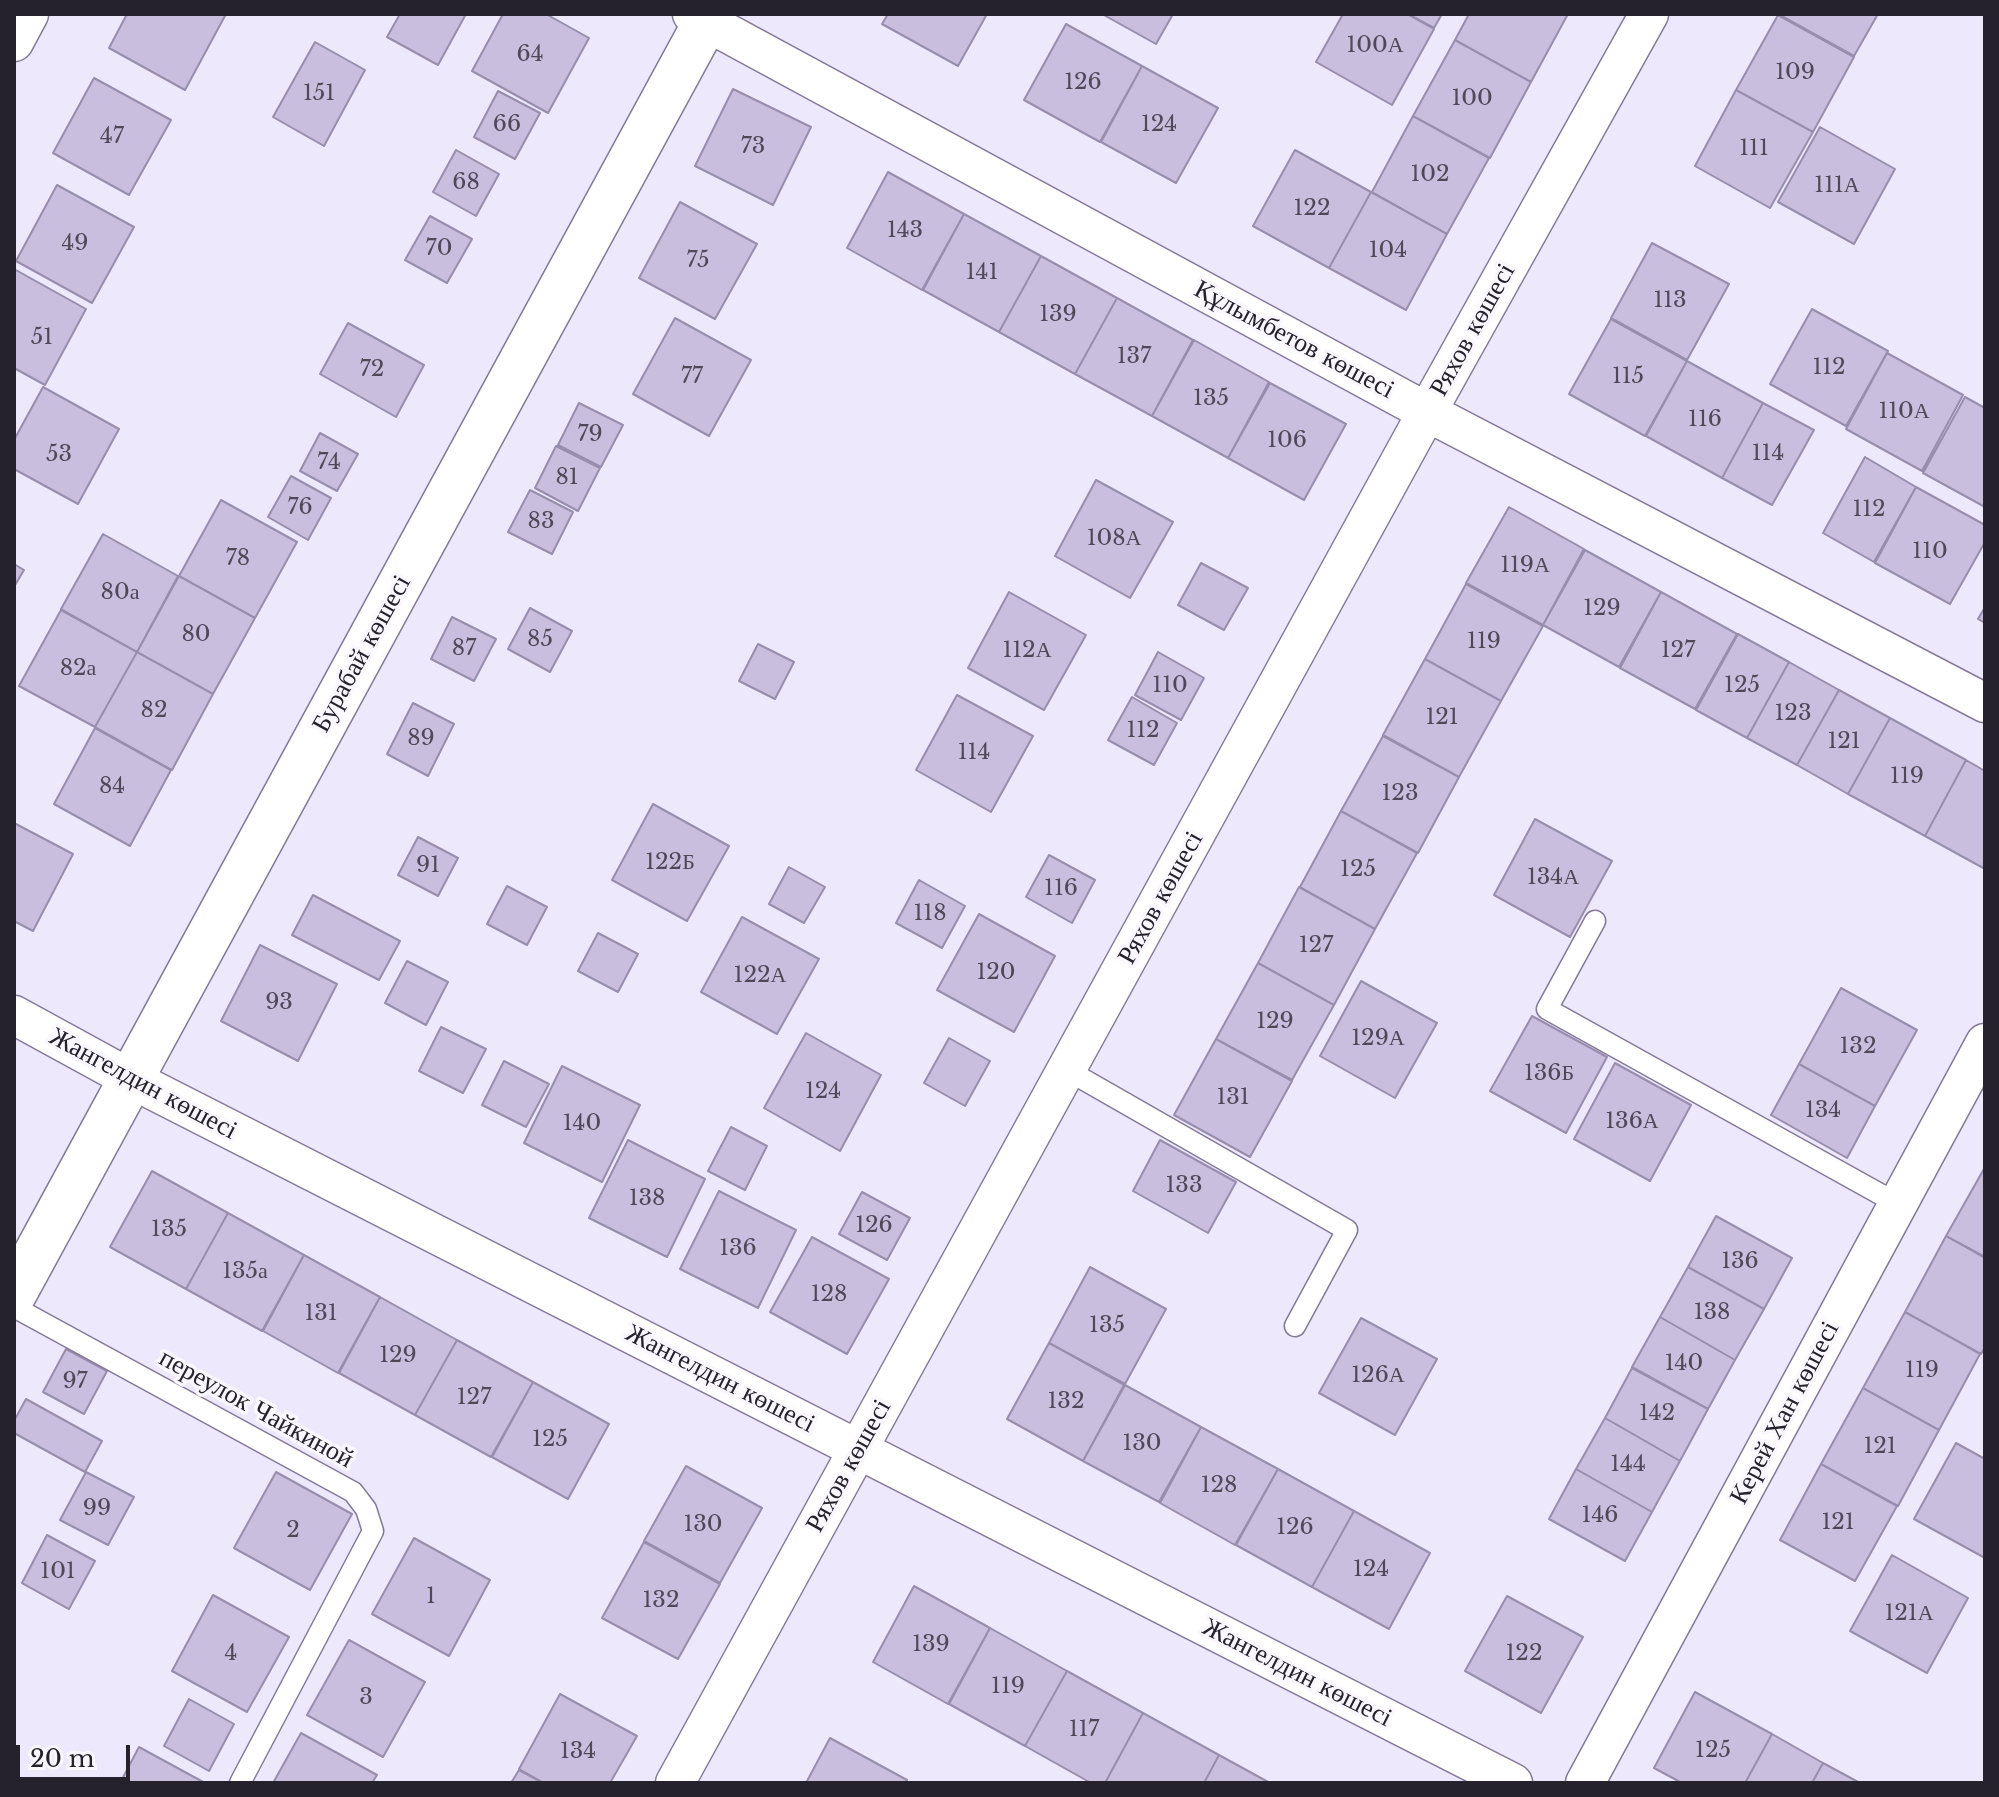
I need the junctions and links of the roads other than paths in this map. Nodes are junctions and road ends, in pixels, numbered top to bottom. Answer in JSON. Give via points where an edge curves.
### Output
{"nodes":[{"id":1,"x":29,"y":14,"type":"edge"},
{"id":2,"x":1649,"y":14,"type":"edge"},
{"id":3,"x":703,"y":17,"type":"edge"},
{"id":4,"x":14,"y":42,"type":"edge"},
{"id":5,"x":1427,"y":412,"type":"junction"},
{"id":6,"x":1985,"y":703,"type":"edge"},
{"id":7,"x":1595,"y":921,"type":"dead end"},
{"id":8,"x":14,"y":1015,"type":"edge"},
{"id":9,"x":1985,"y":1043,"type":"edge"},
{"id":10,"x":1067,"y":1070,"type":"junction"},
{"id":11,"x":131,"y":1079,"type":"junction"},
{"id":12,"x":1898,"y":1204,"type":"junction"},
{"id":13,"x":14,"y":1294,"type":"edge"},
{"id":14,"x":14,"y":1307,"type":"edge"},
{"id":15,"x":1295,"y":1326,"type":"dead end"},
{"id":16,"x":859,"y":1449,"type":"junction"},
{"id":17,"x":240,"y":1783,"type":"edge"},
{"id":18,"x":675,"y":1783,"type":"edge"},
{"id":19,"x":1513,"y":1783,"type":"edge"},
{"id":20,"x":1585,"y":1783,"type":"edge"}],
"edges":[{"from":1,"to":4,"type":"street"},
{"from":2,"to":5,"type":"street","name":"Ряхов көшесі"},
{"from":3,"to":5,"type":"street","name":"Құлымбетов көшесі"},
{"from":3,"to":11,"type":"street","name":"Бурабай көшесі"},
{"from":5,"to":6,"type":"street","name":"Құлымбетов көшесі"},
{"from":5,"to":10,"type":"street","name":"Ряхов көшесі"},
{"from":7,"to":12,"type":"lane","via":[[1547,1009]]},
{"from":8,"to":11,"type":"street","name":"Жангелдин көшесі"},
{"from":9,"to":12,"type":"street","name":"Керей Хан көшесі"},
{"from":10,"to":15,"type":"lane","via":[[1347,1230]]},
{"from":10,"to":16,"type":"street","name":"Ряхов көшесі"},
{"from":11,"to":13,"type":"street","name":"Бурабай көшесі"},
{"from":11,"to":16,"type":"street","name":"Жангелдин көшесі"},
{"from":12,"to":20,"type":"street","name":"Керей Хан көшесі"},
{"from":14,"to":17,"type":"lane","name":"переулок Чайкиной","via":[[353,1492],[366,1509],[373,1531]]},
{"from":16,"to":18,"type":"street","name":"Ряхов көшесі"},
{"from":16,"to":19,"type":"street","name":"Жангелдин көшесі"}]}
